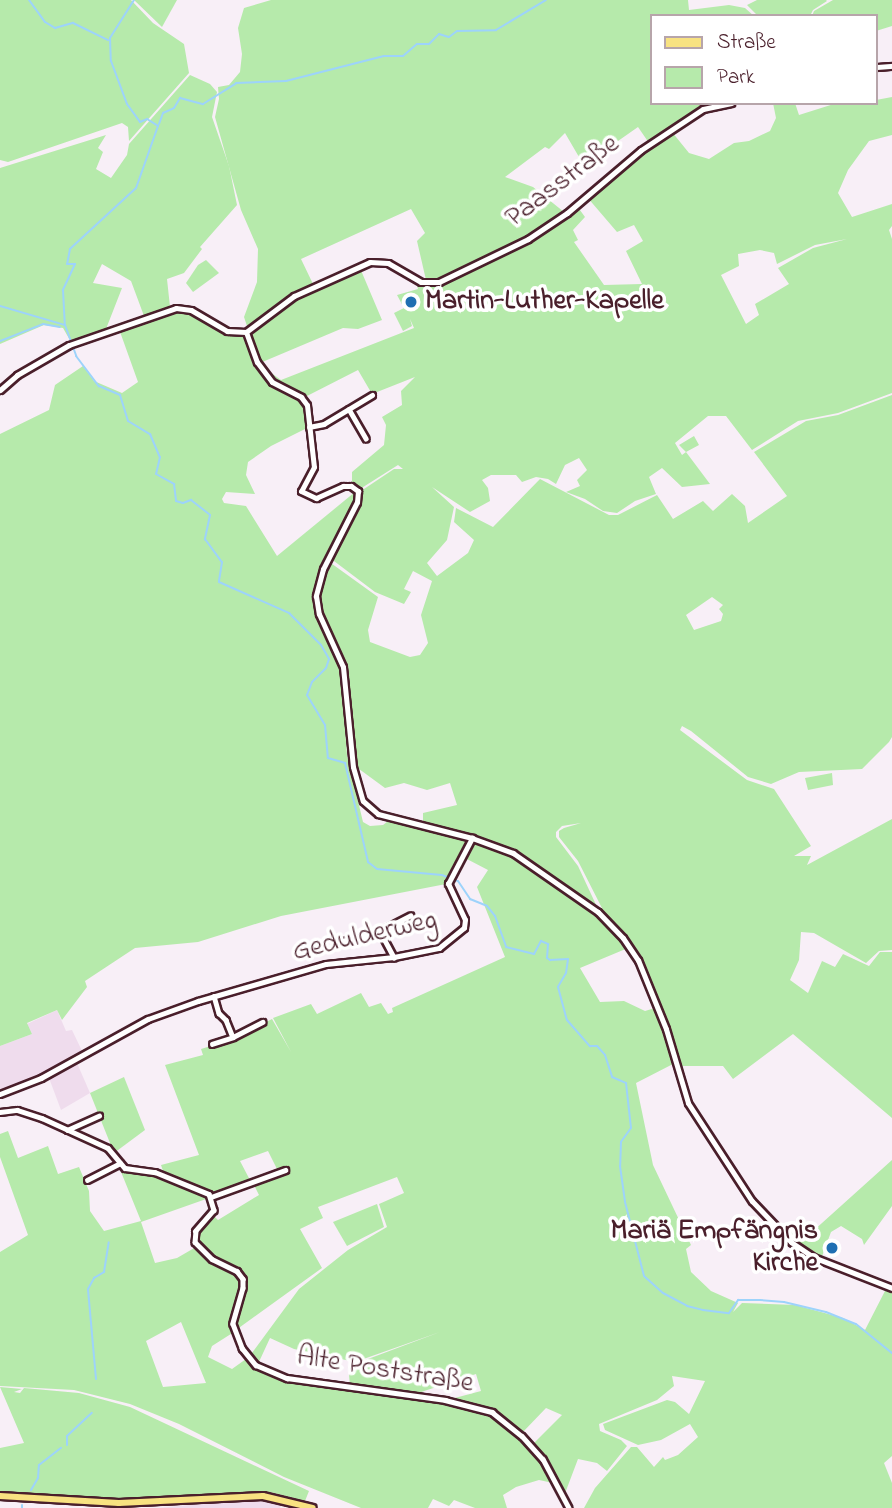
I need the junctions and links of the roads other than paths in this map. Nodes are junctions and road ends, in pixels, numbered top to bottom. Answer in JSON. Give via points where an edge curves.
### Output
{"nodes":[{"id":1,"x":722,"y":105,"type":"edge"},
{"id":2,"x":246,"y":332,"type":"junction"},
{"id":3,"x":0,"y":390,"type":"edge"},
{"id":4,"x":372,"y":395,"type":"dead end"},
{"id":5,"x":349,"y":409,"type":"junction"},
{"id":6,"x":308,"y":427,"type":"junction"},
{"id":7,"x":366,"y":439,"type":"dead end"},
{"id":8,"x":471,"y":838,"type":"junction"},
{"id":9,"x":410,"y":916,"type":"dead end"},
{"id":10,"x":380,"y":931,"type":"junction"},
{"id":11,"x":339,"y":942,"type":"dead end"},
{"id":12,"x":394,"y":957,"type":"junction"},
{"id":13,"x":214,"y":996,"type":"junction"},
{"id":14,"x":262,"y":1021,"type":"dead end"},
{"id":15,"x":233,"y":1037,"type":"junction"},
{"id":16,"x":212,"y":1044,"type":"dead end"},
{"id":17,"x":0,"y":1094,"type":"edge"},
{"id":18,"x":0,"y":1112,"type":"edge"},
{"id":19,"x":99,"y":1116,"type":"dead end"},
{"id":20,"x":66,"y":1131,"type":"junction"},
{"id":21,"x":120,"y":1163,"type":"junction"},
{"id":22,"x":285,"y":1170,"type":"dead end"},
{"id":23,"x":87,"y":1180,"type":"dead end"},
{"id":24,"x":211,"y":1197,"type":"junction"},
{"id":25,"x":892,"y":1287,"type":"edge"},
{"id":26,"x":0,"y":1496,"type":"edge"},
{"id":27,"x":120,"y":1506,"type":"edge"},
{"id":28,"x":313,"y":1508,"type":"edge"},
{"id":29,"x":569,"y":1508,"type":"edge"}],
"edges":[{"from":1,"to":2,"type":"street","name":"Paasstraße","via":[[704,109],[631,157],[552,224],[447,278],[426,284],[388,263],[370,262],[294,296]]},
{"from":2,"to":3,"type":"street","via":[[227,331],[191,310],[176,308],[72,344]]},
{"from":2,"to":6,"type":"street","via":[[257,362],[272,382],[304,401]]},
{"from":4,"to":5,"type":"street"},
{"from":5,"to":6,"type":"street","via":[[324,424]]},
{"from":5,"to":7,"type":"street"},
{"from":6,"to":8,"type":"street","via":[[314,467],[302,486],[304,495],[316,498],[343,486],[358,491],[323,569],[316,596],[342,667],[359,795],[378,814]]},
{"from":8,"to":12,"type":"street","name":"Gedulderweg","via":[[449,889],[465,920],[463,931],[439,948]]},
{"from":8,"to":25,"type":"street","via":[[540,869],[598,912],[629,945],[666,1029],[688,1103],[742,1188],[769,1220],[813,1258]]},
{"from":9,"to":10,"type":"street"},
{"from":10,"to":11,"type":"street"},
{"from":10,"to":12,"type":"street"},
{"from":12,"to":13,"type":"street","name":"Gedulderweg","via":[[326,964]]},
{"from":13,"to":15,"type":"street"},
{"from":13,"to":17,"type":"street","name":"Gedulderweg","via":[[148,1019],[41,1078]]},
{"from":14,"to":15,"type":"street"},
{"from":15,"to":16,"type":"street"},
{"from":18,"to":20,"type":"street","via":[[23,1112]]},
{"from":19,"to":20,"type":"street"},
{"from":20,"to":21,"type":"street","via":[[108,1148]]},
{"from":21,"to":23,"type":"street"},
{"from":21,"to":24,"type":"street","via":[[127,1169],[155,1172],[201,1189]]},
{"from":22,"to":24,"type":"street"},
{"from":24,"to":29,"type":"street","name":"Alte Poststraße","via":[[214,1210],[196,1231],[195,1242],[243,1279],[233,1324],[251,1361],[287,1378],[445,1400],[492,1412],[543,1459]]},
{"from":26,"to":27,"type":"main road"},
{"from":27,"to":28,"type":"main road","via":[[263,1496]]}]}
